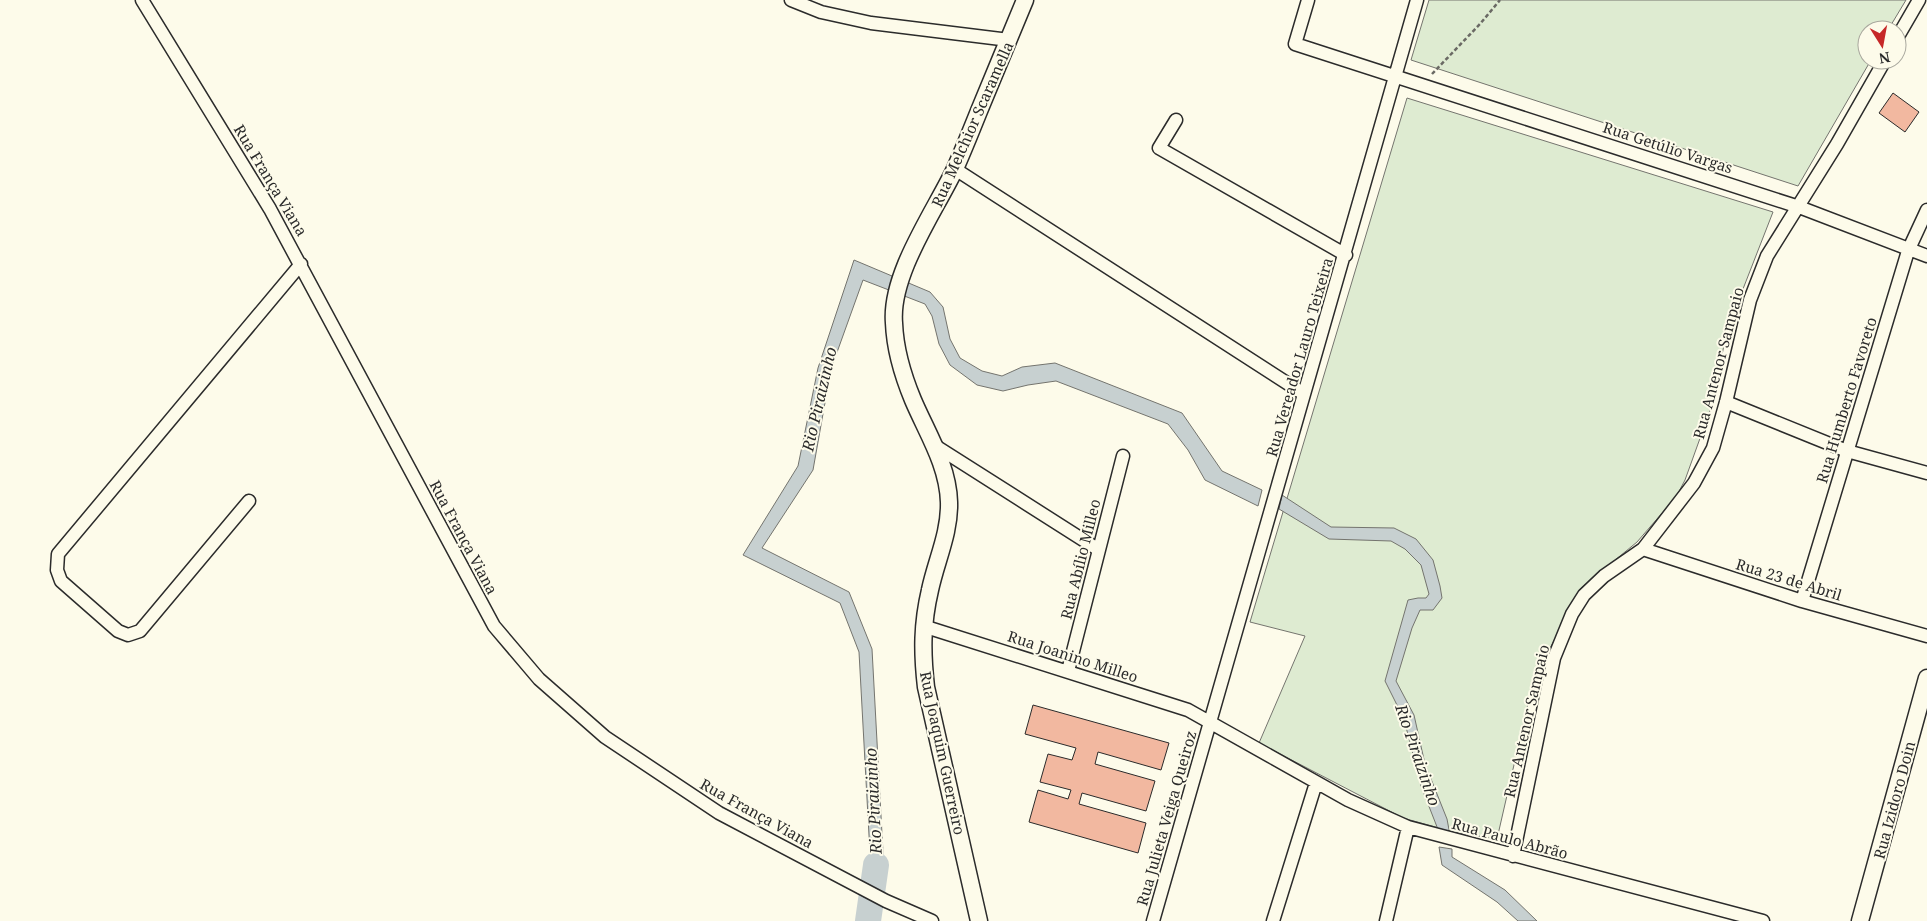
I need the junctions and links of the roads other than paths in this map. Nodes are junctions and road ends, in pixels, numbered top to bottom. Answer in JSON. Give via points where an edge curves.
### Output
{"nodes":[{"id":1,"x":142,"y":0,"type":"edge"},
{"id":2,"x":791,"y":0,"type":"edge"},
{"id":3,"x":1025,"y":0,"type":"edge"},
{"id":4,"x":1308,"y":0,"type":"edge"},
{"id":5,"x":1418,"y":0,"type":"edge"},
{"id":6,"x":1919,"y":0,"type":"edge"},
{"id":7,"x":1907,"y":21,"type":"edge"},
{"id":8,"x":1009,"y":40,"type":"junction"},
{"id":9,"x":1878,"y":70,"type":"edge"},
{"id":10,"x":1396,"y":75,"type":"junction"},
{"id":11,"x":1176,"y":120,"type":"dead end"},
{"id":12,"x":955,"y":170,"type":"junction"},
{"id":13,"x":1799,"y":207,"type":"junction"},
{"id":14,"x":1927,"y":210,"type":"edge"},
{"id":15,"x":1908,"y":250,"type":"junction"},
{"id":16,"x":1346,"y":255,"type":"junction"},
{"id":17,"x":1927,"y":256,"type":"edge"},
{"id":18,"x":301,"y":264,"type":"junction"},
{"id":19,"x":895,"y":296,"type":"joint"},
{"id":20,"x":1304,"y":394,"type":"junction"},
{"id":21,"x":1726,"y":402,"type":"junction"},
{"id":22,"x":934,"y":444,"type":"junction"},
{"id":23,"x":1847,"y":451,"type":"junction"},
{"id":24,"x":1123,"y":456,"type":"dead end"},
{"id":25,"x":1927,"y":473,"type":"edge"},
{"id":26,"x":248,"y":501,"type":"dead end"},
{"id":27,"x":1099,"y":550,"type":"junction"},
{"id":28,"x":1643,"y":550,"type":"junction"},
{"id":29,"x":1802,"y":602,"type":"junction"},
{"id":30,"x":923,"y":626,"type":"junction"},
{"id":31,"x":1927,"y":636,"type":"edge"},
{"id":32,"x":1068,"y":671,"type":"junction"},
{"id":33,"x":1927,"y":678,"type":"edge"},
{"id":34,"x":1210,"y":723,"type":"junction"},
{"id":35,"x":1316,"y":783,"type":"junction"},
{"id":36,"x":1408,"y":827,"type":"junction"},
{"id":37,"x":1513,"y":856,"type":"junction"},
{"id":38,"x":932,"y":921,"type":"edge"},
{"id":39,"x":979,"y":921,"type":"edge"},
{"id":40,"x":1153,"y":921,"type":"edge"},
{"id":41,"x":1273,"y":921,"type":"edge"},
{"id":42,"x":1386,"y":921,"type":"edge"},
{"id":43,"x":1763,"y":921,"type":"edge"},
{"id":44,"x":1860,"y":921,"type":"edge"}],
"edges":[{"from":1,"to":18,"type":"street","name":"Rua França Viana"},
{"from":2,"to":8,"type":"street","via":[[821,12],[870,23]]},
{"from":3,"to":8,"type":"street","name":"Rua Melchior Scaramella"},
{"from":4,"to":10,"type":"street","name":"Rua Getúlio Vargas","via":[[1295,44]]},
{"from":5,"to":10,"type":"street","name":"Rua Vereador Lauro Teixeira"},
{"from":6,"to":7,"type":"street"},
{"from":8,"to":12,"type":"street","name":"Rua Melchior Scaramella"},
{"from":9,"to":13,"type":"street","name":"Rua Antenor Sampaio"},
{"from":10,"to":13,"type":"street","name":"Rua Getúlio Vargas"},
{"from":10,"to":16,"type":"street","name":"Rua Vereador Lauro Teixeira"},
{"from":11,"to":16,"type":"street","via":[[1159,148]]},
{"from":12,"to":19,"type":"street","name":"Rua Melchior Scaramella"},
{"from":12,"to":20,"type":"street"},
{"from":13,"to":15,"type":"street","name":"Rua Getúlio Vargas"},
{"from":13,"to":21,"type":"street","name":"Rua Antenor Sampaio","via":[[1768,256],[1750,300]]},
{"from":14,"to":15,"type":"street","name":"Rua Humberto Favoreto"},
{"from":15,"to":17,"type":"street","name":"Rua Getúlio Vargas"},
{"from":15,"to":23,"type":"street","name":"Rua Humberto Favoreto"},
{"from":16,"to":20,"type":"street","name":"Rua Vereador Lauro Teixeira"},
{"from":18,"to":26,"type":"street","via":[[58,554],[57,570],[61,581],[118,631],[128,635],[140,630]]},
{"from":18,"to":38,"type":"street","name":"Rua França Viana","via":[[494,626],[539,679],[605,737],[720,813],[886,901]]},
{"from":19,"to":22,"type":"street","name":"Rua Joaquim Guerreiro","via":[[893,322],[898,354],[912,398]]},
{"from":20,"to":34,"type":"street","name":"Rua Vereador Lauro Teixeira"},
{"from":21,"to":23,"type":"street"},
{"from":21,"to":28,"type":"street","name":"Rua Antenor Sampaio","via":[[1713,448],[1694,483]]},
{"from":22,"to":27,"type":"street"},
{"from":22,"to":30,"type":"street","name":"Rua Joaquim Guerreiro","via":[[948,482],[949,504],[946,532]]},
{"from":23,"to":25,"type":"street"},
{"from":23,"to":29,"type":"street","name":"Rua Humberto Favoreto"},
{"from":24,"to":27,"type":"street","name":"Rua Abílio Milleo"},
{"from":27,"to":32,"type":"street","name":"Rua Abílio Milleo"},
{"from":28,"to":29,"type":"street","name":"Rua 23 de Abril"},
{"from":28,"to":37,"type":"street","name":"Rua Antenor Sampaio","via":[[1604,576],[1584,595],[1572,614],[1554,658]]},
{"from":29,"to":31,"type":"street","name":"Rua 23 de Abril"},
{"from":30,"to":32,"type":"street","name":"Rua Joanino Milleo"},
{"from":30,"to":39,"type":"street","name":"Rua Joaquim Guerreiro","via":[[926,687]]},
{"from":32,"to":34,"type":"street","name":"Rua Joanino Milleo","via":[[1188,710]]},
{"from":33,"to":44,"type":"street","name":"Rua Izidoro Doin"},
{"from":34,"to":35,"type":"street","name":"Rua Paulo Abrão"},
{"from":34,"to":40,"type":"street","name":"Rua Julieta Veiga Queiroz"},
{"from":35,"to":36,"type":"street","name":"Rua Paulo Abrão"},
{"from":35,"to":41,"type":"street"},
{"from":36,"to":37,"type":"street","name":"Rua Paulo Abrão"},
{"from":36,"to":42,"type":"street"},
{"from":37,"to":43,"type":"street","name":"Rua Paulo Abrão"}]}
